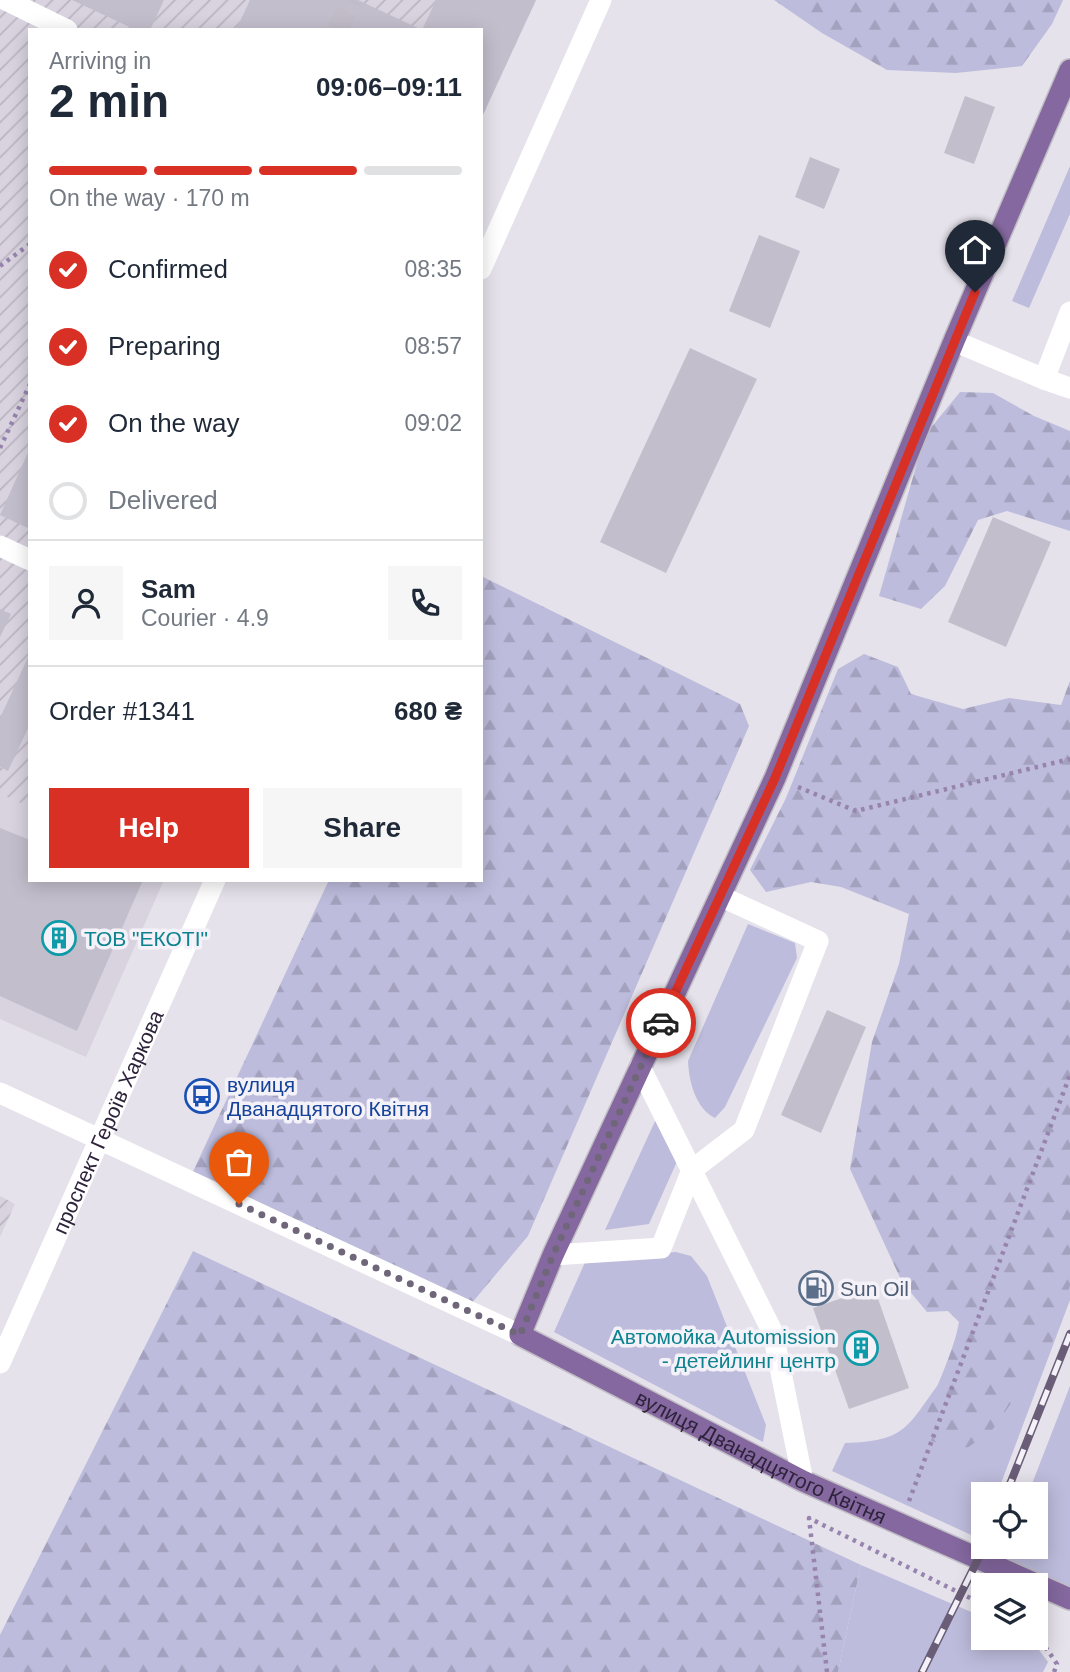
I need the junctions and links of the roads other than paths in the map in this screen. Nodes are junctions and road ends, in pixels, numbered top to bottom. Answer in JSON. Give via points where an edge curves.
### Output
{"nodes":[{"id":1,"x":6,"y":0,"type":"edge"},
{"id":2,"x":601,"y":0,"type":"edge"},
{"id":3,"x":62,"y":28,"type":"edge"},
{"id":4,"x":1070,"y":70,"type":"edge"},
{"id":5,"x":487,"y":239,"type":"edge"},
{"id":6,"x":483,"y":259,"type":"edge"},
{"id":7,"x":1070,"y":312,"type":"edge"},
{"id":8,"x":954,"y":341,"type":"junction"},
{"id":9,"x":1044,"y":379,"type":"junction"},
{"id":10,"x":1070,"y":387,"type":"edge"},
{"id":11,"x":0,"y":546,"type":"edge"},
{"id":12,"x":28,"y":559,"type":"edge"},
{"id":13,"x":214,"y":882,"type":"edge"},
{"id":14,"x":720,"y":896,"type":"junction"},
{"id":15,"x":640,"y":1067,"type":"junction"},
{"id":16,"x":0,"y":1093,"type":"edge"},
{"id":17,"x":102,"y":1140,"type":"junction"},
{"id":18,"x":692,"y":1170,"type":"junction"},
{"id":19,"x":553,"y":1255,"type":"junction"},
{"id":20,"x":520,"y":1335,"type":"junction"},
{"id":21,"x":0,"y":1363,"type":"edge"},
{"id":22,"x":803,"y":1480,"type":"junction"},
{"id":23,"x":1070,"y":1599,"type":"edge"}],
"edges":[{"from":1,"to":3,"type":"street"},
{"from":2,"to":5,"type":"street"},
{"from":4,"to":8,"type":"main road"},
{"from":5,"to":6,"type":"street"},
{"from":7,"to":9,"type":"street"},
{"from":8,"to":9,"type":"street"},
{"from":8,"to":14,"type":"main road","via":[[775,778]]},
{"from":9,"to":10,"type":"street"},
{"from":11,"to":12,"type":"street"},
{"from":13,"to":17,"type":"street","name":"проспект Героїв Харкова"},
{"from":14,"to":15,"type":"main road"},
{"from":14,"to":18,"type":"street","via":[[818,941],[744,1130]]},
{"from":15,"to":18,"type":"street"},
{"from":15,"to":19,"type":"main road"},
{"from":16,"to":17,"type":"street","name":"вулиця Дванадцятого Квітня"},
{"from":17,"to":20,"type":"street","name":"вулиця Дванадцятого Квітня"},
{"from":17,"to":21,"type":"street","name":"проспект Героїв Харкова"},
{"from":18,"to":19,"type":"street","via":[[662,1248]]},
{"from":18,"to":22,"type":"street","via":[[773,1333]]},
{"from":19,"to":20,"type":"main road"},
{"from":20,"to":22,"type":"main road","name":"вулиця Дванадцятого Квітня"},
{"from":22,"to":23,"type":"main road","name":"вулиця Дванадцятого Квітня"}]}
